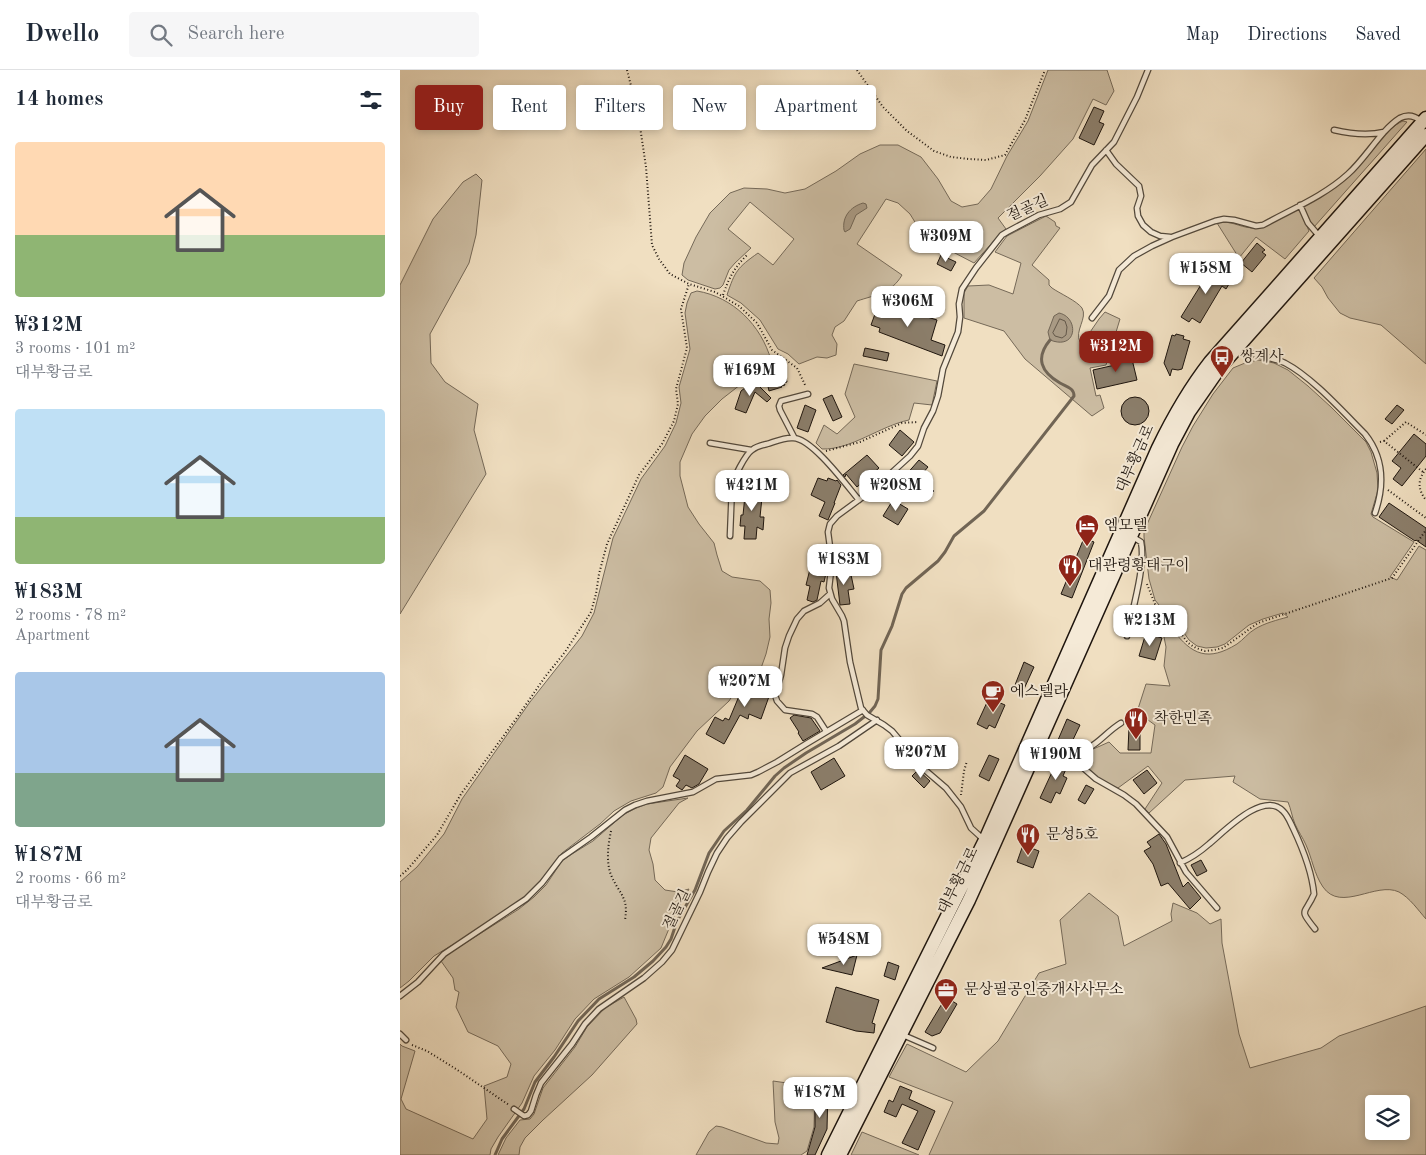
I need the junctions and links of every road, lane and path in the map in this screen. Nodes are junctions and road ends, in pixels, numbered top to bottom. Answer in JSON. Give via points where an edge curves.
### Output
{"nodes":[{"id":1,"x":627,"y":70,"type":"edge"},
{"id":2,"x":857,"y":70,"type":"edge"},
{"id":3,"x":1045,"y":70,"type":"edge"},
{"id":4,"x":1148,"y":70,"type":"edge"},
{"id":5,"x":1425,"y":125,"type":"edge"},
{"id":6,"x":1334,"y":130,"type":"dead end"},
{"id":7,"x":1386,"y":132,"type":"junction"},
{"id":8,"x":1106,"y":150,"type":"junction"},
{"id":9,"x":1300,"y":205,"type":"junction"},
{"id":10,"x":1172,"y":237,"type":"junction"},
{"id":11,"x":1325,"y":241,"type":"junction"},
{"id":12,"x":748,"y":256,"type":"dead end"},
{"id":13,"x":689,"y":284,"type":"junction"},
{"id":14,"x":722,"y":296,"type":"junction"},
{"id":15,"x":1092,"y":318,"type":"dead end"},
{"id":16,"x":1232,"y":345,"type":"junction"},
{"id":17,"x":808,"y":394,"type":"joint"},
{"id":18,"x":928,"y":422,"type":"junction"},
{"id":19,"x":1426,"y":435,"type":"edge"},
{"id":20,"x":794,"y":437,"type":"junction"},
{"id":21,"x":1384,"y":441,"type":"junction"},
{"id":22,"x":710,"y":444,"type":"dead end"},
{"id":23,"x":1373,"y":445,"type":"junction"},
{"id":24,"x":752,"y":450,"type":"junction"},
{"id":25,"x":817,"y":452,"type":"junction"},
{"id":26,"x":1426,"y":469,"type":"edge"},
{"id":27,"x":1423,"y":472,"type":"junction"},
{"id":28,"x":1381,"y":485,"type":"junction"},
{"id":29,"x":859,"y":500,"type":"junction"},
{"id":30,"x":1426,"y":500,"type":"edge"},
{"id":31,"x":1375,"y":512,"type":"dead end"},
{"id":32,"x":1426,"y":518,"type":"edge"},
{"id":33,"x":1426,"y":530,"type":"edge"},
{"id":34,"x":730,"y":536,"type":"dead end"},
{"id":35,"x":1131,"y":536,"type":"junction"},
{"id":36,"x":1142,"y":563,"type":"junction"},
{"id":37,"x":830,"y":594,"type":"junction"},
{"id":38,"x":1127,"y":636,"type":"dead end"},
{"id":39,"x":863,"y":710,"type":"junction"},
{"id":40,"x":877,"y":720,"type":"junction"},
{"id":41,"x":1121,"y":723,"type":"dead end"},
{"id":42,"x":826,"y":732,"type":"junction"},
{"id":43,"x":1036,"y":738,"type":"junction"},
{"id":44,"x":1065,"y":752,"type":"junction"},
{"id":45,"x":968,"y":761,"type":"dead end"},
{"id":46,"x":961,"y":807,"type":"junction"},
{"id":47,"x":614,"y":818,"type":"junction"},
{"id":48,"x":990,"y":842,"type":"junction"},
{"id":49,"x":1180,"y":863,"type":"junction"},
{"id":50,"x":400,"y":876,"type":"edge"},
{"id":51,"x":1217,"y":908,"type":"dead end"},
{"id":52,"x":625,"y":920,"type":"dead end"},
{"id":53,"x":1315,"y":929,"type":"dead end"},
{"id":54,"x":400,"y":996,"type":"edge"},
{"id":55,"x":896,"y":1031,"type":"junction"},
{"id":56,"x":400,"y":1034,"type":"edge"},
{"id":57,"x":406,"y":1040,"type":"joint"},
{"id":58,"x":933,"y":1048,"type":"dead end"},
{"id":59,"x":514,"y":1109,"type":"joint"},
{"id":60,"x":828,"y":1155,"type":"edge"},
{"id":61,"x":840,"y":1155,"type":"edge"}],
"edges":[{"from":1,"to":13,"type":"path","via":[[638,112],[646,167],[652,245],[670,274]]},
{"from":2,"to":3,"type":"path","via":[[883,107],[934,151],[951,157],[986,160],[1005,155],[1025,120]]},
{"from":4,"to":8,"type":"lane","name":"절골길","via":[[1129,114]]},
{"from":5,"to":7,"type":"lane","name":"대부황금로","via":[[1412,116],[1405,116]]},
{"from":5,"to":11,"type":"main road","name":"대부황금로"},
{"from":6,"to":7,"type":"lane","via":[[1360,135]]},
{"from":7,"to":9,"type":"lane","name":"대부황금로","via":[[1348,174]]},
{"from":8,"to":10,"type":"lane","via":[[1139,186],[1141,196],[1137,208],[1143,225],[1160,236]]},
{"from":8,"to":18,"type":"lane","name":"절골길","via":[[1092,165],[1070,202],[1007,232],[970,275],[962,289],[958,332],[943,369],[938,396]]},
{"from":9,"to":10,"type":"lane","name":"대부황금로","via":[[1256,226],[1224,219]]},
{"from":9,"to":11,"type":"lane","via":[[1308,223]]},
{"from":10,"to":15,"type":"lane","name":"대부황금로","via":[[1134,256],[1119,270],[1109,296]]},
{"from":11,"to":16,"type":"main road","name":"대부황금로"},
{"from":12,"to":14,"type":"path","via":[[730,276]]},
{"from":13,"to":14,"type":"path"},
{"from":13,"to":50,"type":"path","via":[[682,309],[687,348],[676,389],[678,404],[674,420],[662,444],[639,476],[607,544],[591,612],[461,794],[437,835]]},
{"from":14,"to":17,"type":"path","via":[[757,323],[772,350],[797,368]]},
{"from":16,"to":23,"type":"lane","via":[[1293,368]]},
{"from":16,"to":35,"type":"main road","name":"대부황금로","via":[[1172,444]]},
{"from":16,"to":43,"type":"main road","name":"대부황금로","via":[[1193,384],[1168,427]]},
{"from":17,"to":20,"type":"lane","via":[[781,401],[779,406]]},
{"from":18,"to":25,"type":"path","via":[[902,423],[860,442]]},
{"from":18,"to":29,"type":"lane","name":"절골길","via":[[914,451]]},
{"from":19,"to":21,"type":"path","via":[[1406,422]]},
{"from":20,"to":24,"type":"lane"},
{"from":20,"to":25,"type":"lane"},
{"from":21,"to":23,"type":"path"},
{"from":21,"to":27,"type":"path"},
{"from":22,"to":24,"type":"lane"},
{"from":23,"to":28,"type":"lane","via":[[1380,466]]},
{"from":24,"to":34,"type":"lane","via":[[733,480]]},
{"from":25,"to":29,"type":"lane"},
{"from":26,"to":27,"type":"path"},
{"from":27,"to":30,"type":"path","via":[[1419,488]]},
{"from":28,"to":31,"type":"lane"},
{"from":28,"to":32,"type":"path"},
{"from":29,"to":37,"type":"lane","name":"절골길","via":[[833,520],[828,528],[832,562]]},
{"from":33,"to":36,"type":"path","via":[[1392,578],[1258,623],[1223,648],[1214,650],[1205,651],[1188,643],[1160,611],[1150,594]]},
{"from":35,"to":36,"type":"lane","via":[[1141,542]]},
{"from":35,"to":43,"type":"main road","name":"대부황금로"},
{"from":36,"to":38,"type":"lane"},
{"from":37,"to":39,"type":"lane","via":[[844,621],[850,662]]},
{"from":37,"to":42,"type":"lane","via":[[797,619],[785,648],[775,695],[784,710],[817,717]]},
{"from":39,"to":40,"type":"lane"},
{"from":39,"to":42,"type":"lane"},
{"from":40,"to":46,"type":"lane"},
{"from":40,"to":59,"type":"lane","name":"절골길","via":[[839,746],[790,772],[741,822],[717,853],[672,950],[644,978],[599,1009],[585,1024],[541,1083],[528,1115]]},
{"from":41,"to":44,"type":"lane","via":[[1090,747]]},
{"from":42,"to":47,"type":"lane","via":[[758,772],[716,779],[693,792],[635,805]]},
{"from":43,"to":44,"type":"lane"},
{"from":43,"to":48,"type":"main road","name":"대부황금로"},
{"from":44,"to":49,"type":"lane","via":[[1096,779],[1136,804],[1167,838]]},
{"from":45,"to":46,"type":"path","via":[[961,788]]},
{"from":46,"to":48,"type":"lane","via":[[974,832]]},
{"from":47,"to":52,"type":"path","via":[[608,852],[610,873],[625,900]]},
{"from":47,"to":54,"type":"lane","via":[[561,858],[526,899],[444,954]]},
{"from":48,"to":55,"type":"main road","name":"대부황금로","via":[[969,900]]},
{"from":49,"to":51,"type":"lane"},
{"from":49,"to":53,"type":"lane","via":[[1198,853],[1254,809],[1267,805],[1279,808],[1288,818],[1302,848],[1314,894],[1304,913]]},
{"from":55,"to":58,"type":"lane"},
{"from":55,"to":60,"type":"main road","name":"대부황금로"},
{"from":55,"to":61,"type":"main road","name":"대부황금로"},
{"from":56,"to":57,"type":"lane"},
{"from":57,"to":59,"type":"path"}]}
